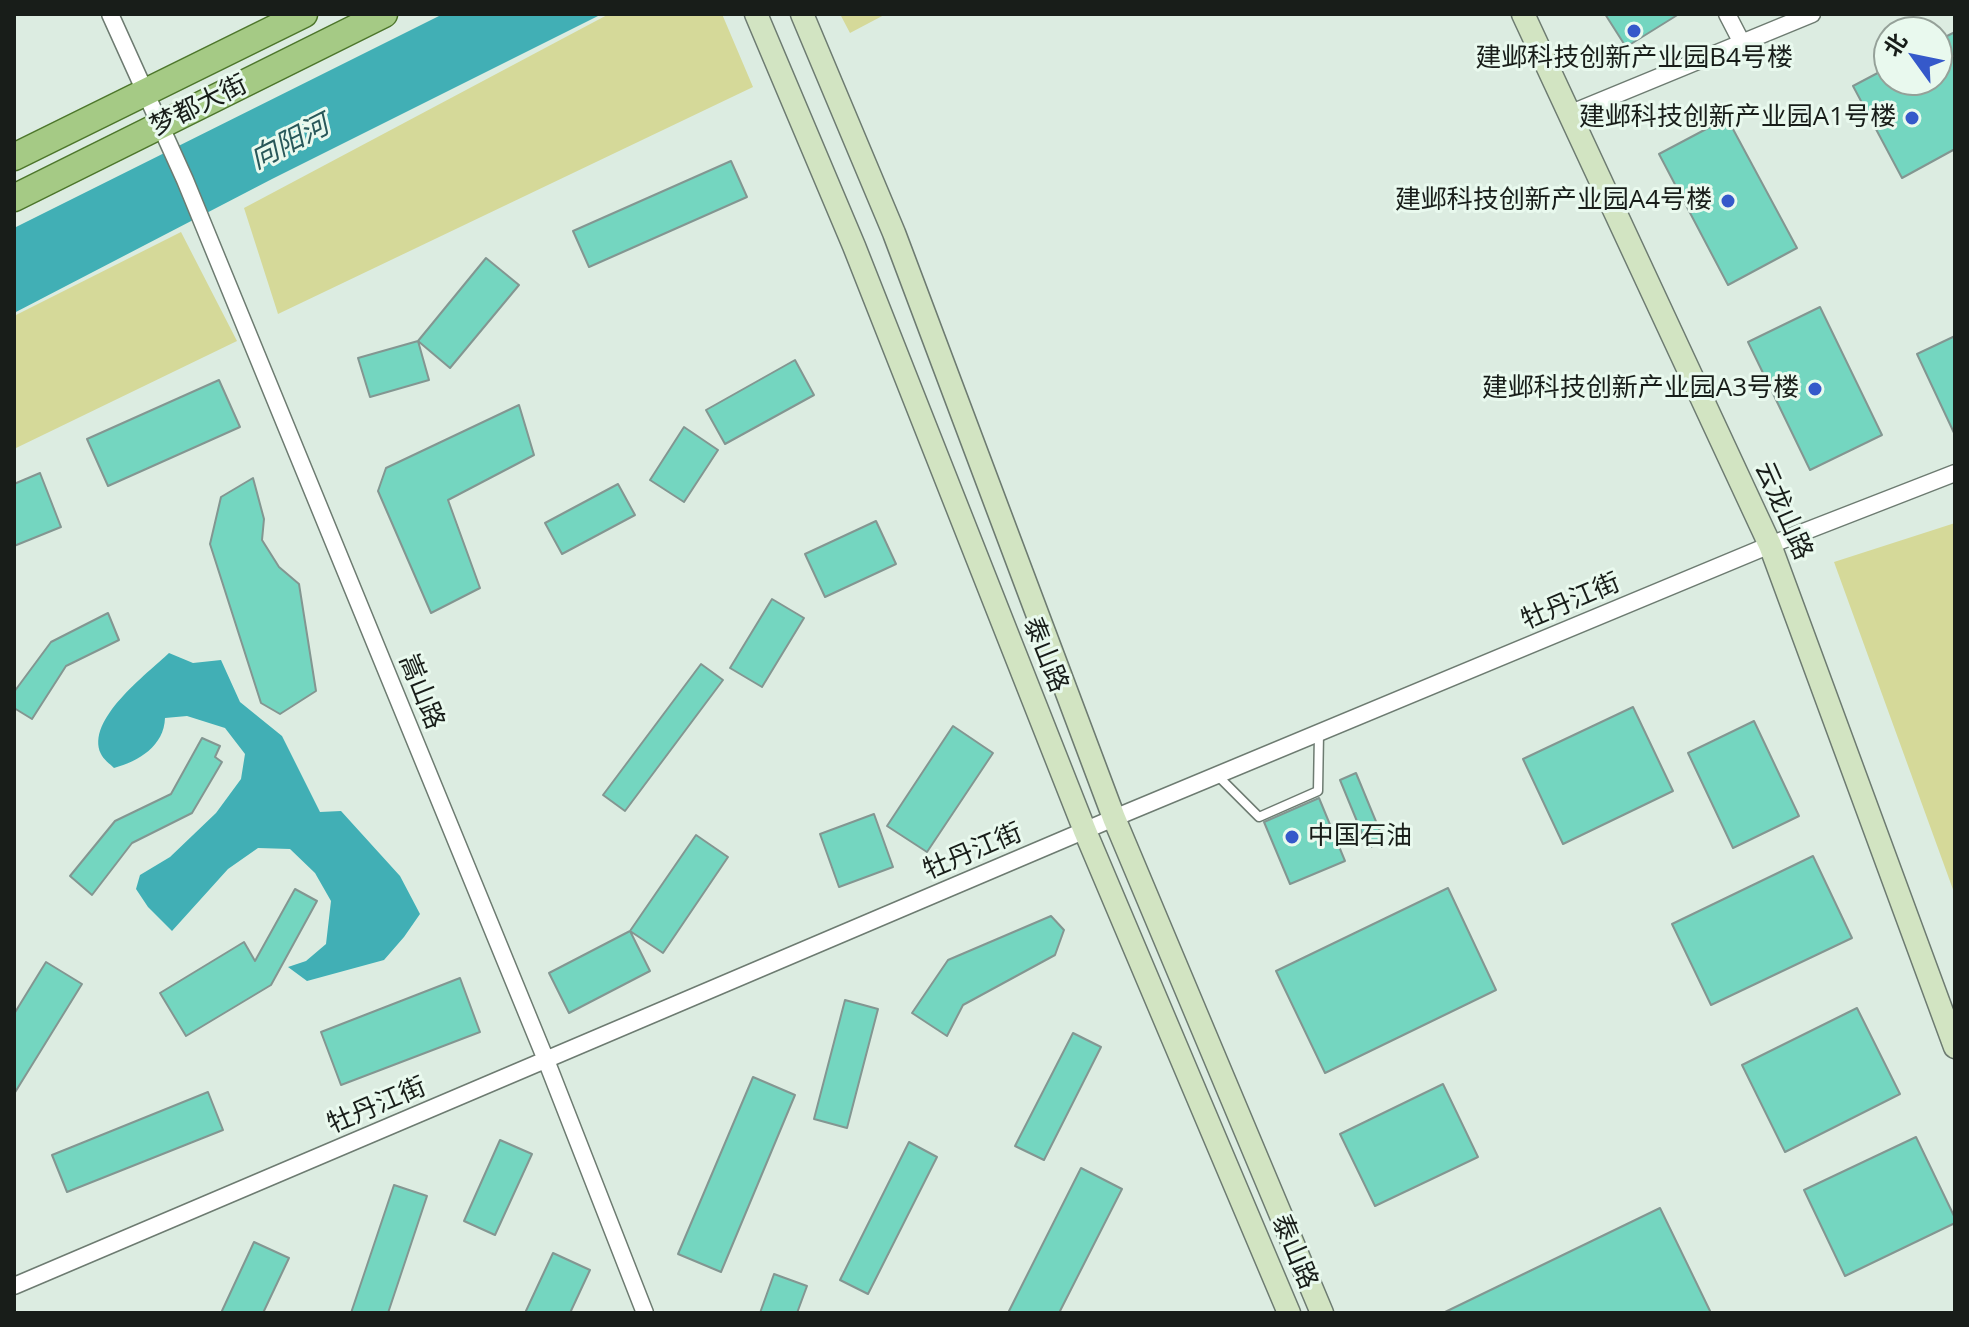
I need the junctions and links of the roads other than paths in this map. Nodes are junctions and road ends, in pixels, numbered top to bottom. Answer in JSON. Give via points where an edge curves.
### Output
{"nodes":[{"id":1,"x":110,"y":14,"type":"edge"},
{"id":2,"x":304,"y":14,"type":"edge"},
{"id":3,"x":384,"y":14,"type":"edge"},
{"id":4,"x":756,"y":14,"type":"edge"},
{"id":5,"x":802,"y":14,"type":"edge"},
{"id":6,"x":1523,"y":14,"type":"edge"},
{"id":7,"x":1727,"y":14,"type":"edge"},
{"id":8,"x":1812,"y":14,"type":"edge"},
{"id":9,"x":1742,"y":43,"type":"junction"},
{"id":10,"x":144,"y":91,"type":"junction"},
{"id":11,"x":1569,"y":114,"type":"junction"},
{"id":12,"x":160,"y":126,"type":"junction"},
{"id":13,"x":14,"y":157,"type":"edge"},
{"id":14,"x":14,"y":198,"type":"edge"},
{"id":15,"x":1955,"y":473,"type":"edge"},
{"id":16,"x":1770,"y":545,"type":"junction"},
{"id":17,"x":1319,"y":733,"type":"junction"},
{"id":18,"x":1217,"y":775,"type":"junction"},
{"id":19,"x":1114,"y":818,"type":"junction"},
{"id":20,"x":1085,"y":831,"type":"junction"},
{"id":21,"x":1955,"y":1047,"type":"edge"},
{"id":22,"x":546,"y":1060,"type":"junction"},
{"id":23,"x":14,"y":1286,"type":"edge"},
{"id":24,"x":645,"y":1313,"type":"edge"},
{"id":25,"x":1289,"y":1313,"type":"edge"},
{"id":26,"x":1322,"y":1313,"type":"edge"}],
"edges":[{"from":1,"to":10,"type":"street","name":"嵩山路"},
{"from":2,"to":10,"type":"main road","name":"梦都大街"},
{"from":3,"to":12,"type":"main road","name":"梦都大街"},
{"from":4,"to":20,"type":"street","name":"泰山路","via":[[854,246]]},
{"from":5,"to":19,"type":"street","name":"泰山路","via":[[894,233]]},
{"from":6,"to":11,"type":"street","name":"云龙山路"},
{"from":7,"to":9,"type":"street"},
{"from":8,"to":9,"type":"street"},
{"from":9,"to":11,"type":"street"},
{"from":10,"to":12,"type":"street","name":"嵩山路"},
{"from":10,"to":13,"type":"main road","name":"梦都大街"},
{"from":11,"to":16,"type":"street","name":"云龙山路"},
{"from":12,"to":14,"type":"main road","name":"梦都大街"},
{"from":12,"to":22,"type":"street","name":"嵩山路"},
{"from":15,"to":16,"type":"street","name":"牡丹江街"},
{"from":16,"to":17,"type":"street","name":"牡丹江街"},
{"from":16,"to":21,"type":"street","name":"云龙山路"},
{"from":17,"to":18,"type":"street","name":"牡丹江街"},
{"from":17,"to":18,"type":"lane","via":[[1318,791],[1259,817]]},
{"from":18,"to":19,"type":"street","name":"牡丹江街"},
{"from":19,"to":20,"type":"street","name":"牡丹江街"},
{"from":19,"to":26,"type":"street","name":"泰山路"},
{"from":20,"to":22,"type":"street","name":"牡丹江街"},
{"from":20,"to":25,"type":"street","name":"泰山路"},
{"from":22,"to":23,"type":"street","name":"牡丹江街"},
{"from":22,"to":24,"type":"street","name":"嵩山路"}]}
